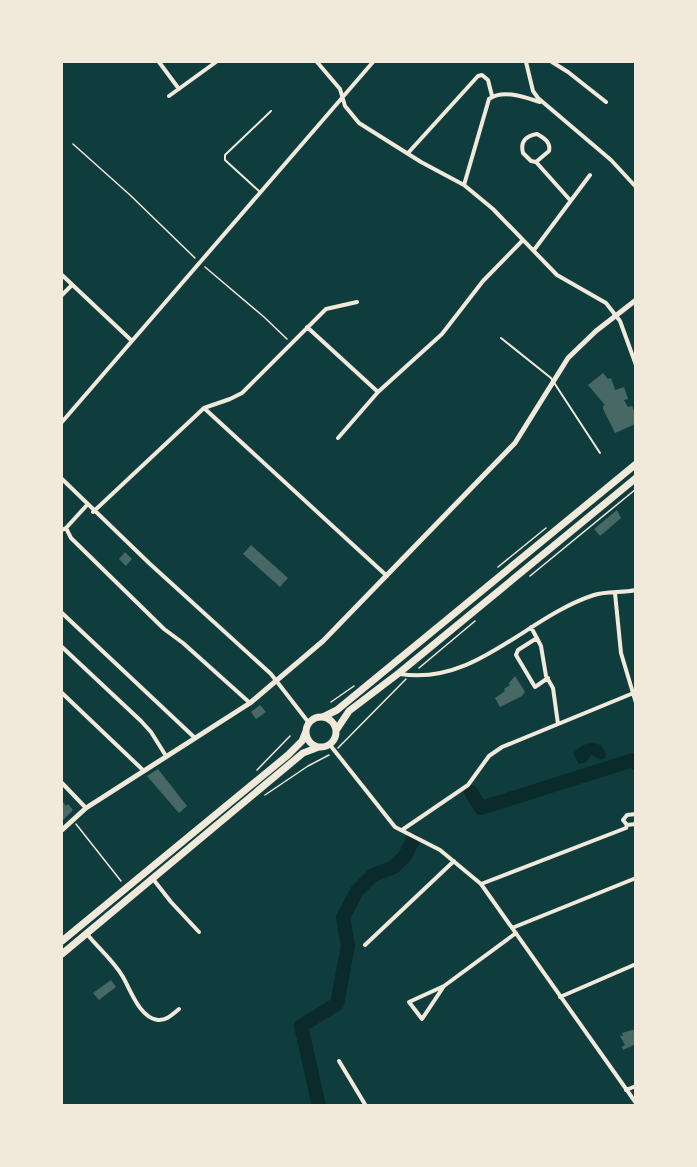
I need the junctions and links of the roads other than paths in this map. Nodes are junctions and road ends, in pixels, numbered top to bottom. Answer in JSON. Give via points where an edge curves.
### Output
{"nodes":[{"id":1,"x":159,"y":62,"type":"edge"},
{"id":2,"x":216,"y":62,"type":"edge"},
{"id":3,"x":317,"y":62,"type":"edge"},
{"id":4,"x":374,"y":62,"type":"edge"},
{"id":5,"x":526,"y":62,"type":"edge"},
{"id":6,"x":552,"y":62,"type":"edge"},
{"id":7,"x":179,"y":88,"type":"junction"},
{"id":8,"x":533,"y":91,"type":"junction"},
{"id":9,"x":168,"y":96,"type":"dead end"},
{"id":10,"x":343,"y":96,"type":"junction"},
{"id":11,"x":492,"y":96,"type":"junction"},
{"id":12,"x":521,"y":96,"type":"junction"},
{"id":13,"x":544,"y":102,"type":"junction"},
{"id":14,"x":606,"y":102,"type":"dead end"},
{"id":15,"x":271,"y":111,"type":"dead end"},
{"id":16,"x":408,"y":153,"type":"junction"},
{"id":17,"x":536,"y":162,"type":"junction"},
{"id":18,"x":590,"y":175,"type":"dead end"},
{"id":19,"x":464,"y":185,"type":"junction"},
{"id":20,"x":636,"y":187,"type":"edge"},
{"id":21,"x":260,"y":192,"type":"junction"},
{"id":22,"x":570,"y":201,"type":"junction"},
{"id":23,"x":523,"y":240,"type":"junction"},
{"id":24,"x":534,"y":250,"type":"junction"},
{"id":25,"x":62,"y":275,"type":"edge"},
{"id":26,"x":71,"y":286,"type":"junction"},
{"id":27,"x":62,"y":295,"type":"edge"},
{"id":28,"x":636,"y":300,"type":"edge"},
{"id":29,"x":357,"y":302,"type":"dead end"},
{"id":30,"x":617,"y":315,"type":"junction"},
{"id":31,"x":308,"y":327,"type":"junction"},
{"id":32,"x":501,"y":338,"type":"dead end"},
{"id":33,"x":132,"y":341,"type":"junction"},
{"id":34,"x":636,"y":365,"type":"edge"},
{"id":35,"x":553,"y":382,"type":"junction"},
{"id":36,"x":378,"y":392,"type":"junction"},
{"id":37,"x":204,"y":408,"type":"junction"},
{"id":38,"x":62,"y":422,"type":"edge"},
{"id":39,"x":338,"y":438,"type":"dead end"},
{"id":40,"x":600,"y":453,"type":"dead end"},
{"id":41,"x":636,"y":464,"type":"edge"},
{"id":42,"x":636,"y":478,"type":"edge"},
{"id":43,"x":62,"y":479,"type":"edge"},
{"id":44,"x":87,"y":505,"type":"junction"},
{"id":45,"x":93,"y":512,"type":"junction"},
{"id":46,"x":64,"y":529,"type":"edge"},
{"id":47,"x":387,"y":576,"type":"junction"},
{"id":48,"x":636,"y":590,"type":"edge"},
{"id":49,"x":615,"y":593,"type":"junction"},
{"id":50,"x":62,"y":613,"type":"edge"},
{"id":51,"x":531,"y":627,"type":"junction"},
{"id":52,"x":537,"y":638,"type":"junction"},
{"id":53,"x":62,"y":647,"type":"edge"},
{"id":54,"x":399,"y":673,"type":"junction"},
{"id":55,"x":548,"y":678,"type":"junction"},
{"id":56,"x":277,"y":681,"type":"junction"},
{"id":57,"x":62,"y":693,"type":"edge"},
{"id":58,"x":634,"y":693,"type":"edge"},
{"id":59,"x":250,"y":703,"type":"junction"},
{"id":60,"x":636,"y":703,"type":"edge"},
{"id":61,"x":323,"y":717,"type":"junction"},
{"id":62,"x":309,"y":723,"type":"junction"},
{"id":63,"x":558,"y":724,"type":"junction"},
{"id":64,"x":337,"y":729,"type":"junction"},
{"id":65,"x":306,"y":731,"type":"junction"},
{"id":66,"x":195,"y":738,"type":"junction"},
{"id":67,"x":319,"y":747,"type":"junction"},
{"id":68,"x":332,"y":749,"type":"junction"},
{"id":69,"x":166,"y":756,"type":"junction"},
{"id":70,"x":144,"y":771,"type":"junction"},
{"id":71,"x":62,"y":783,"type":"edge"},
{"id":72,"x":86,"y":808,"type":"junction"},
{"id":73,"x":636,"y":814,"type":"edge"},
{"id":74,"x":636,"y":824,"type":"edge"},
{"id":75,"x":627,"y":825,"type":"junction"},
{"id":76,"x":62,"y":830,"type":"edge"},
{"id":77,"x":402,"y":830,"type":"junction"},
{"id":78,"x":453,"y":861,"type":"junction"},
{"id":79,"x":153,"y":878,"type":"junction"},
{"id":80,"x":636,"y":878,"type":"edge"},
{"id":81,"x":481,"y":884,"type":"junction"},
{"id":82,"x":512,"y":928,"type":"junction"},
{"id":83,"x":199,"y":932,"type":"dead end"},
{"id":84,"x":86,"y":933,"type":"junction"},
{"id":85,"x":516,"y":933,"type":"junction"},
{"id":86,"x":62,"y":941,"type":"edge"},
{"id":87,"x":365,"y":945,"type":"dead end"},
{"id":88,"x":62,"y":954,"type":"edge"},
{"id":89,"x":636,"y":964,"type":"edge"},
{"id":90,"x":444,"y":986,"type":"junction"},
{"id":91,"x":560,"y":997,"type":"junction"},
{"id":92,"x":179,"y":1009,"type":"dead end"},
{"id":93,"x":339,"y":1061,"type":"dead end"},
{"id":94,"x":636,"y":1086,"type":"edge"},
{"id":95,"x":626,"y":1090,"type":"junction"},
{"id":96,"x":636,"y":1103,"type":"edge"},
{"id":97,"x":366,"y":1106,"type":"edge"}],
"edges":[{"from":1,"to":7,"type":"street"},
{"from":2,"to":7,"type":"street"},
{"from":3,"to":10,"type":"street"},
{"from":4,"to":10,"type":"street"},
{"from":5,"to":8,"type":"street"},
{"from":6,"to":14,"type":"street"},
{"from":7,"to":9,"type":"street"},
{"from":8,"to":12,"type":"street"},
{"from":8,"to":13,"type":"street"},
{"from":10,"to":16,"type":"street","via":[[359,123]]},
{"from":10,"to":21,"type":"street"},
{"from":11,"to":12,"type":"street"},
{"from":11,"to":16,"type":"street","via":[[486,77],[478,76]]},
{"from":11,"to":19,"type":"street","via":[[485,106]]},
{"from":12,"to":13,"type":"street"},
{"from":13,"to":20,"type":"street"},
{"from":15,"to":21,"type":"lane","via":[[225,155],[225,160]]},
{"from":16,"to":19,"type":"street"},
{"from":17,"to":17,"type":"street","via":[[550,147],[537,134],[522,142],[527,158]]},
{"from":17,"to":22,"type":"street"},
{"from":18,"to":22,"type":"street"},
{"from":19,"to":23,"type":"street"},
{"from":21,"to":33,"type":"street"},
{"from":22,"to":24,"type":"street"},
{"from":23,"to":24,"type":"street"},
{"from":23,"to":36,"type":"street","via":[[483,281],[442,334]]},
{"from":24,"to":30,"type":"street","via":[[557,274],[606,303]]},
{"from":25,"to":26,"type":"street"},
{"from":26,"to":27,"type":"street"},
{"from":26,"to":33,"type":"street"},
{"from":28,"to":30,"type":"street"},
{"from":29,"to":31,"type":"street","via":[[326,309]]},
{"from":30,"to":34,"type":"street"},
{"from":30,"to":35,"type":"street","via":[[568,358]]},
{"from":31,"to":36,"type":"street"},
{"from":31,"to":37,"type":"street","via":[[242,393]]},
{"from":32,"to":35,"type":"lane"},
{"from":33,"to":38,"type":"street"},
{"from":35,"to":40,"type":"lane"},
{"from":35,"to":47,"type":"street","via":[[515,443]]},
{"from":36,"to":39,"type":"street"},
{"from":37,"to":45,"type":"street"},
{"from":37,"to":47,"type":"street"},
{"from":41,"to":61,"type":"main road","via":[[337,710]]},
{"from":42,"to":54,"type":"main road"},
{"from":43,"to":44,"type":"street"},
{"from":44,"to":45,"type":"street"},
{"from":44,"to":46,"type":"street"},
{"from":45,"to":56,"type":"street"},
{"from":46,"to":59,"type":"street","via":[[164,629]]},
{"from":47,"to":56,"type":"street"},
{"from":48,"to":49,"type":"street"},
{"from":49,"to":51,"type":"street","via":[[596,594]]},
{"from":49,"to":58,"type":"street","via":[[621,653]]},
{"from":50,"to":66,"type":"street"},
{"from":51,"to":52,"type":"street"},
{"from":51,"to":54,"type":"street","via":[[462,667],[425,676]]},
{"from":52,"to":55,"type":"street"},
{"from":52,"to":55,"type":"street","via":[[516,655],[536,687]]},
{"from":53,"to":69,"type":"street","via":[[141,721]]},
{"from":54,"to":64,"type":"main road","via":[[349,711]]},
{"from":55,"to":63,"type":"street"},
{"from":56,"to":59,"type":"street"},
{"from":56,"to":62,"type":"street"},
{"from":57,"to":70,"type":"street"},
{"from":58,"to":60,"type":"street"},
{"from":58,"to":63,"type":"street"},
{"from":59,"to":66,"type":"street"},
{"from":61,"to":62,"type":"main road"},
{"from":61,"to":64,"type":"main road"},
{"from":62,"to":65,"type":"main road"},
{"from":63,"to":77,"type":"street","via":[[502,747],[489,756],[468,785]]},
{"from":64,"to":68,"type":"main road"},
{"from":65,"to":67,"type":"main road","via":[[310,743]]},
{"from":65,"to":86,"type":"main road","via":[[303,741],[288,755]]},
{"from":66,"to":69,"type":"street"},
{"from":67,"to":68,"type":"main road"},
{"from":67,"to":79,"type":"main road","via":[[303,753]]},
{"from":68,"to":77,"type":"street","via":[[395,827]]},
{"from":69,"to":70,"type":"street"},
{"from":70,"to":72,"type":"street"},
{"from":71,"to":72,"type":"street"},
{"from":72,"to":76,"type":"street"},
{"from":73,"to":75,"type":"street","via":[[624,817]]},
{"from":74,"to":75,"type":"street"},
{"from":75,"to":81,"type":"street"},
{"from":77,"to":78,"type":"street"},
{"from":78,"to":81,"type":"street"},
{"from":78,"to":87,"type":"street"},
{"from":79,"to":83,"type":"street"},
{"from":79,"to":84,"type":"main road"},
{"from":80,"to":82,"type":"street"},
{"from":81,"to":82,"type":"street"},
{"from":82,"to":85,"type":"street"},
{"from":84,"to":88,"type":"main road"},
{"from":84,"to":92,"type":"street","via":[[124,978],[145,1013],[158,1020]]},
{"from":85,"to":90,"type":"street"},
{"from":85,"to":91,"type":"street"},
{"from":89,"to":91,"type":"street"},
{"from":90,"to":90,"type":"street","via":[[433,1002],[422,1019],[409,1002]]},
{"from":91,"to":95,"type":"street"},
{"from":93,"to":97,"type":"street"},
{"from":94,"to":95,"type":"street"},
{"from":95,"to":96,"type":"street"}]}
